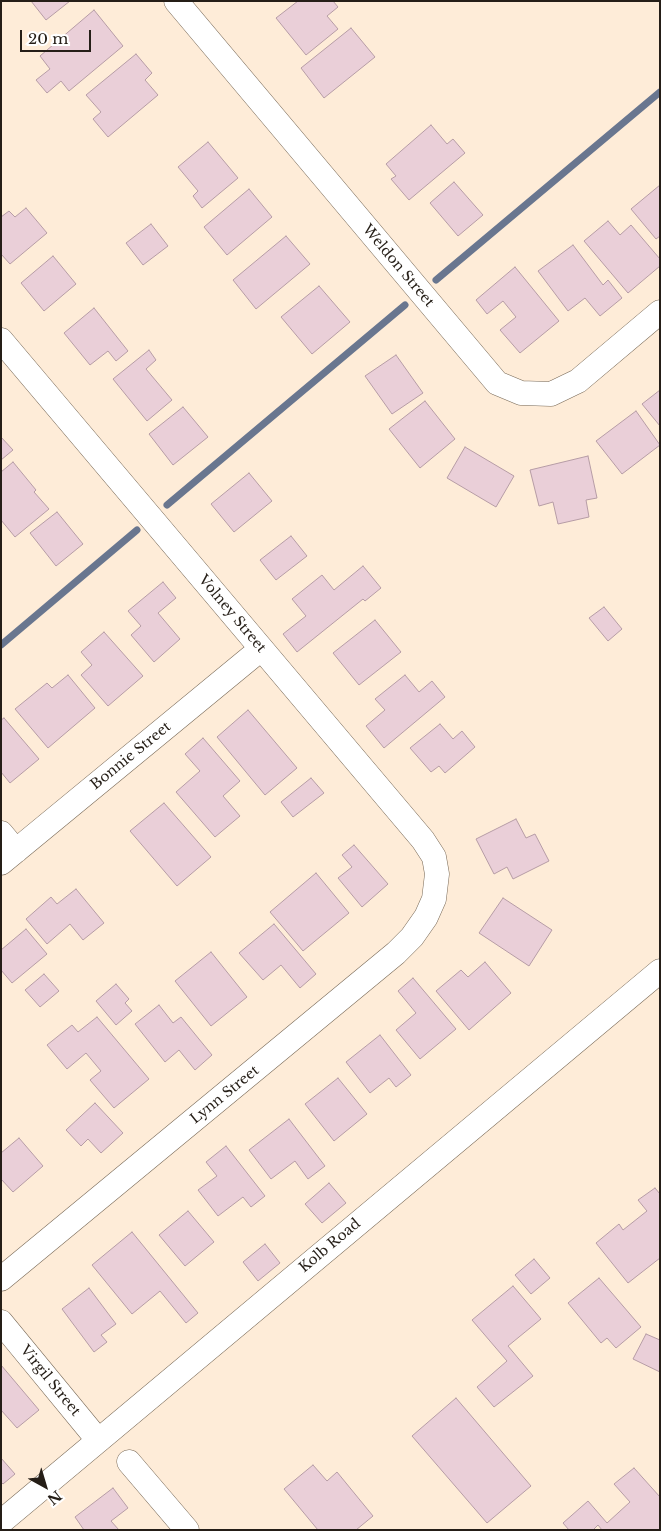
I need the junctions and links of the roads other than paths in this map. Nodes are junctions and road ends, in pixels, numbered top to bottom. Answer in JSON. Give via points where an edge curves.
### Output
{"nodes":[{"id":1,"x":176,"y":1,"type":"edge"},
{"id":2,"x":660,"y":312,"type":"edge"},
{"id":3,"x":1,"y":340,"type":"edge"},
{"id":4,"x":261,"y":649,"type":"junction"},
{"id":5,"x":6,"y":849,"type":"edge"},
{"id":6,"x":434,"y":899,"type":"joint"},
{"id":7,"x":660,"y":971,"type":"edge"},
{"id":8,"x":1,"y":1279,"type":"edge"},
{"id":9,"x":1,"y":1322,"type":"edge"},
{"id":10,"x":98,"y":1440,"type":"junction"},
{"id":11,"x":129,"y":1462,"type":"dead end"},
{"id":12,"x":1,"y":1522,"type":"edge"},
{"id":13,"x":187,"y":1530,"type":"edge"}],
"edges":[{"from":1,"to":2,"type":"street","name":"Weldon Street","via":[[497,384],[522,393],[551,394],[578,381]]},
{"from":3,"to":4,"type":"street","name":"Volney Street"},
{"from":4,"to":5,"type":"street","name":"Bonnie Street"},
{"from":4,"to":6,"type":"street","name":"Volney Street","via":[[423,840],[434,857],[437,874]]},
{"from":6,"to":8,"type":"street","name":"Lynn Street","via":[[426,917],[396,954]]},
{"from":7,"to":10,"type":"street","name":"Kolb Road"},
{"from":9,"to":10,"type":"street","name":"Virgil Street"},
{"from":10,"to":12,"type":"street","name":"Kolb Road"},
{"from":11,"to":13,"type":"street"}]}
